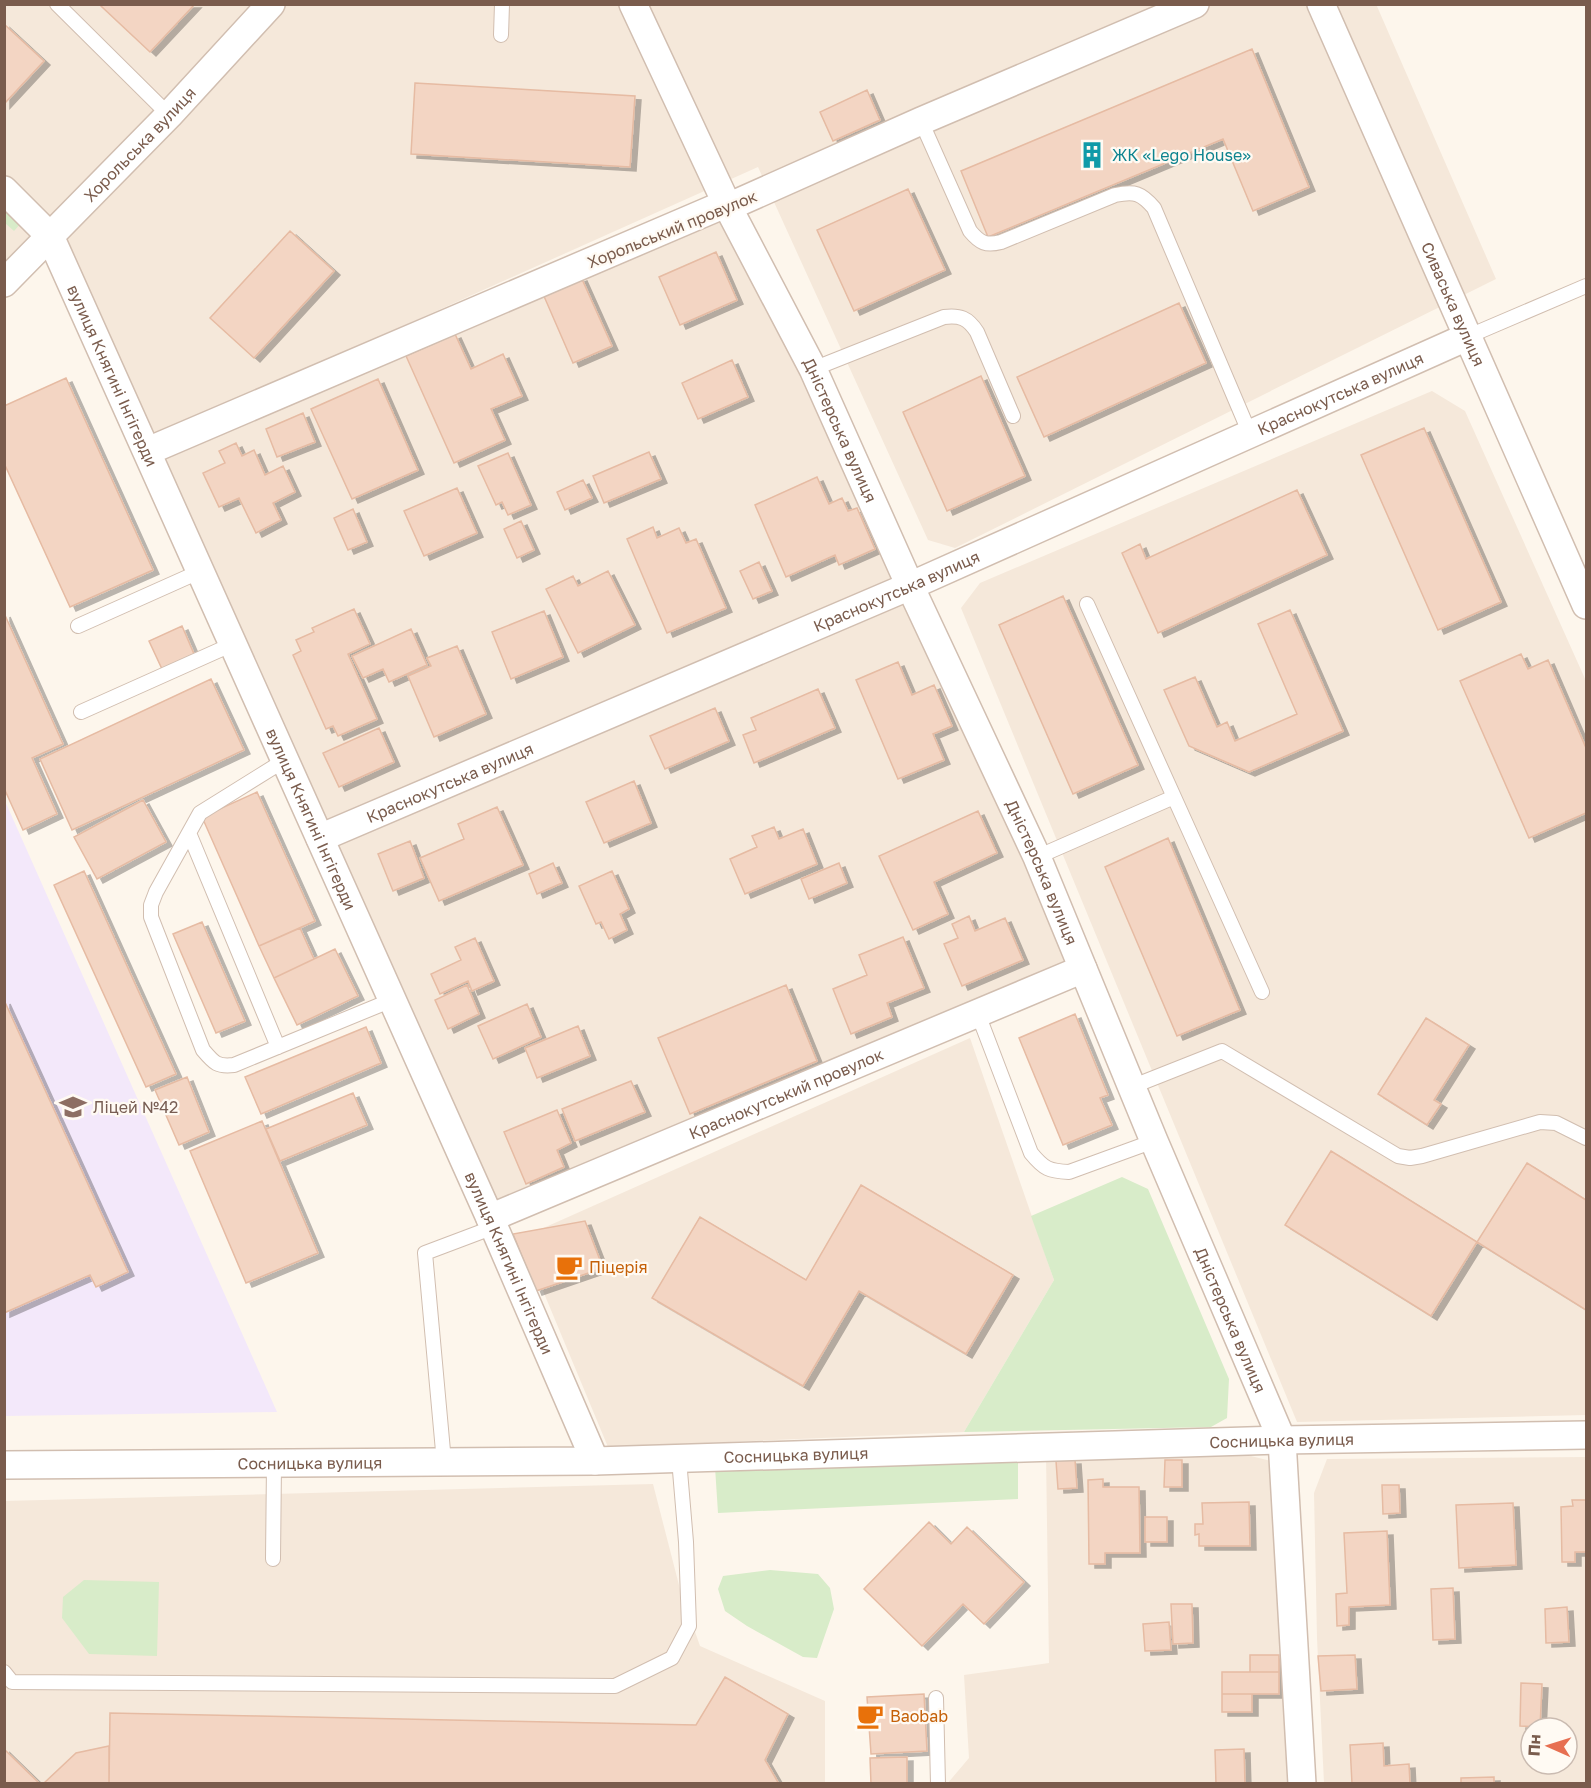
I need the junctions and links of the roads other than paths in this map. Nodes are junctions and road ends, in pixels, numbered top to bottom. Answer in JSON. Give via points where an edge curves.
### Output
{"nodes":[{"id":1,"x":57,"y":4,"type":"edge"},
{"id":2,"x":271,"y":4,"type":"edge"},
{"id":3,"x":502,"y":4,"type":"edge"},
{"id":4,"x":633,"y":4,"type":"edge"},
{"id":5,"x":1195,"y":4,"type":"edge"},
{"id":6,"x":1322,"y":4,"type":"edge"},
{"id":7,"x":501,"y":35,"type":"dead end"},
{"id":8,"x":169,"y":115,"type":"junction"},
{"id":9,"x":921,"y":121,"type":"junction"},
{"id":10,"x":4,"y":190,"type":"edge"},
{"id":11,"x":728,"y":207,"type":"junction"},
{"id":12,"x":50,"y":236,"type":"junction"},
{"id":13,"x":4,"y":283,"type":"edge"},
{"id":14,"x":1587,"y":286,"type":"edge"},
{"id":15,"x":1469,"y":336,"type":"junction"},
{"id":16,"x":813,"y":369,"type":"junction"},
{"id":17,"x":1013,"y":416,"type":"dead end"},
{"id":18,"x":1250,"y":434,"type":"junction"},
{"id":19,"x":148,"y":451,"type":"junction"},
{"id":20,"x":201,"y":571,"type":"junction"},
{"id":21,"x":910,"y":586,"type":"junction"},
{"id":22,"x":1087,"y":604,"type":"dead end"},
{"id":23,"x":1587,"y":605,"type":"edge"},
{"id":24,"x":78,"y":626,"type":"dead end"},
{"id":25,"x":233,"y":644,"type":"junction"},
{"id":26,"x":81,"y":712,"type":"dead end"},
{"id":27,"x":285,"y":760,"type":"junction"},
{"id":28,"x":1174,"y":798,"type":"junction"},
{"id":29,"x":189,"y":833,"type":"junction"},
{"id":30,"x":320,"y":838,"type":"junction"},
{"id":31,"x":1037,"y":857,"type":"junction"},
{"id":32,"x":1083,"y":969,"type":"junction"},
{"id":33,"x":1262,"y":992,"type":"dead end"},
{"id":34,"x":393,"y":1000,"type":"junction"},
{"id":35,"x":978,"y":1014,"type":"junction"},
{"id":36,"x":278,"y":1047,"type":"junction"},
{"id":37,"x":1131,"y":1087,"type":"junction"},
{"id":38,"x":1587,"y":1138,"type":"edge"},
{"id":39,"x":1154,"y":1141,"type":"junction"},
{"id":40,"x":492,"y":1223,"type":"junction"},
{"id":41,"x":1587,"y":1435,"type":"edge"},
{"id":42,"x":1281,"y":1440,"type":"junction"},
{"id":43,"x":679,"y":1459,"type":"junction"},
{"id":44,"x":595,"y":1461,"type":"junction"},
{"id":45,"x":444,"y":1462,"type":"junction"},
{"id":46,"x":274,"y":1464,"type":"junction"},
{"id":47,"x":4,"y":1465,"type":"edge"},
{"id":48,"x":273,"y":1559,"type":"dead end"},
{"id":49,"x":7,"y":1681,"type":"edge"},
{"id":50,"x":936,"y":1698,"type":"dead end"},
{"id":51,"x":938,"y":1784,"type":"edge"},
{"id":52,"x":1302,"y":1784,"type":"edge"}],
"edges":[{"from":1,"to":8,"type":"lane"},
{"from":2,"to":8,"type":"street","name":"Хорольська вулиця"},
{"from":3,"to":7,"type":"lane"},
{"from":4,"to":11,"type":"street","name":"Дністерська вулиця"},
{"from":5,"to":9,"type":"street","name":"Хорольський провулок"},
{"from":6,"to":15,"type":"street","name":"Сиваська вулиця"},
{"from":8,"to":12,"type":"street","name":"Хорольська вулиця"},
{"from":9,"to":11,"type":"street","name":"Хорольський провулок"},
{"from":9,"to":18,"type":"lane","via":[[970,231],[979,242],[1001,242],[1115,195],[1131,192],[1144,197],[1154,208]]},
{"from":10,"to":12,"type":"street","name":"вулиця Княгині Інгігерди"},
{"from":11,"to":16,"type":"street","name":"Дністерська вулиця"},
{"from":11,"to":19,"type":"street","name":"Хорольський провулок","via":[[718,207]]},
{"from":12,"to":13,"type":"street","name":"Хорольська вулиця"},
{"from":12,"to":19,"type":"street","name":"вулиця Княгині Інгігерди"},
{"from":14,"to":15,"type":"lane"},
{"from":15,"to":18,"type":"street","name":"Краснокутська вулиця"},
{"from":15,"to":23,"type":"street","name":"Сиваська вулиця"},
{"from":16,"to":17,"type":"lane","via":[[944,317],[958,315],[971,322],[977,332]]},
{"from":16,"to":21,"type":"street","name":"Дністерська вулиця"},
{"from":18,"to":21,"type":"street","name":"Краснокутська вулиця"},
{"from":19,"to":20,"type":"street","name":"вулиця Княгині Інгігерди"},
{"from":20,"to":24,"type":"lane"},
{"from":20,"to":25,"type":"street","name":"вулиця Княгині Інгігерди"},
{"from":21,"to":30,"type":"street","name":"Краснокутська вулиця"},
{"from":21,"to":31,"type":"street","name":"Дністерська вулиця"},
{"from":22,"to":28,"type":"lane"},
{"from":25,"to":26,"type":"lane"},
{"from":25,"to":27,"type":"street","name":"вулиця Княгині Інгігерди"},
{"from":27,"to":29,"type":"lane","via":[[200,813]]},
{"from":27,"to":30,"type":"street","name":"вулиця Княгині Інгігерди"},
{"from":28,"to":31,"type":"lane"},
{"from":28,"to":33,"type":"lane"},
{"from":29,"to":36,"type":"lane"},
{"from":29,"to":36,"type":"lane","via":[[156,892],[151,917],[203,1050],[213,1062],[223,1066]]},
{"from":30,"to":34,"type":"street","name":"вулиця Княгині Інгігерди"},
{"from":31,"to":32,"type":"street","name":"Дністерська вулиця"},
{"from":32,"to":35,"type":"street","name":"Краснокутський провулок"},
{"from":32,"to":37,"type":"street","name":"Дністерська вулиця"},
{"from":34,"to":36,"type":"lane"},
{"from":34,"to":40,"type":"street","name":"вулиця Княгині Інгігерди"},
{"from":35,"to":39,"type":"lane","via":[[1031,1153],[1042,1166],[1055,1172],[1069,1172]]},
{"from":35,"to":40,"type":"street","name":"Краснокутський провулок"},
{"from":37,"to":38,"type":"lane","via":[[1222,1051],[1398,1156],[1422,1156],[1540,1122],[1556,1123]]},
{"from":37,"to":39,"type":"street","name":"Дністерська вулиця"},
{"from":39,"to":42,"type":"street","name":"Дністерська вулиця"},
{"from":40,"to":44,"type":"street","name":"вулиця Княгині Інгігерди"},
{"from":40,"to":45,"type":"lane","via":[[425,1253]]},
{"from":41,"to":42,"type":"street","name":"Сосницька вулиця"},
{"from":42,"to":43,"type":"street","name":"Сосницька вулиця"},
{"from":42,"to":52,"type":"street","name":"Дністерська вулиця"},
{"from":43,"to":44,"type":"street","name":"Сосницька вулиця"},
{"from":43,"to":49,"type":"lane","via":[[689,1626],[672,1658],[615,1686]]},
{"from":44,"to":45,"type":"street","name":"Сосницька вулиця"},
{"from":45,"to":46,"type":"street","name":"Сосницька вулиця"},
{"from":46,"to":47,"type":"street","name":"Сосницька вулиця"},
{"from":46,"to":48,"type":"lane"},
{"from":50,"to":51,"type":"lane"}]}
